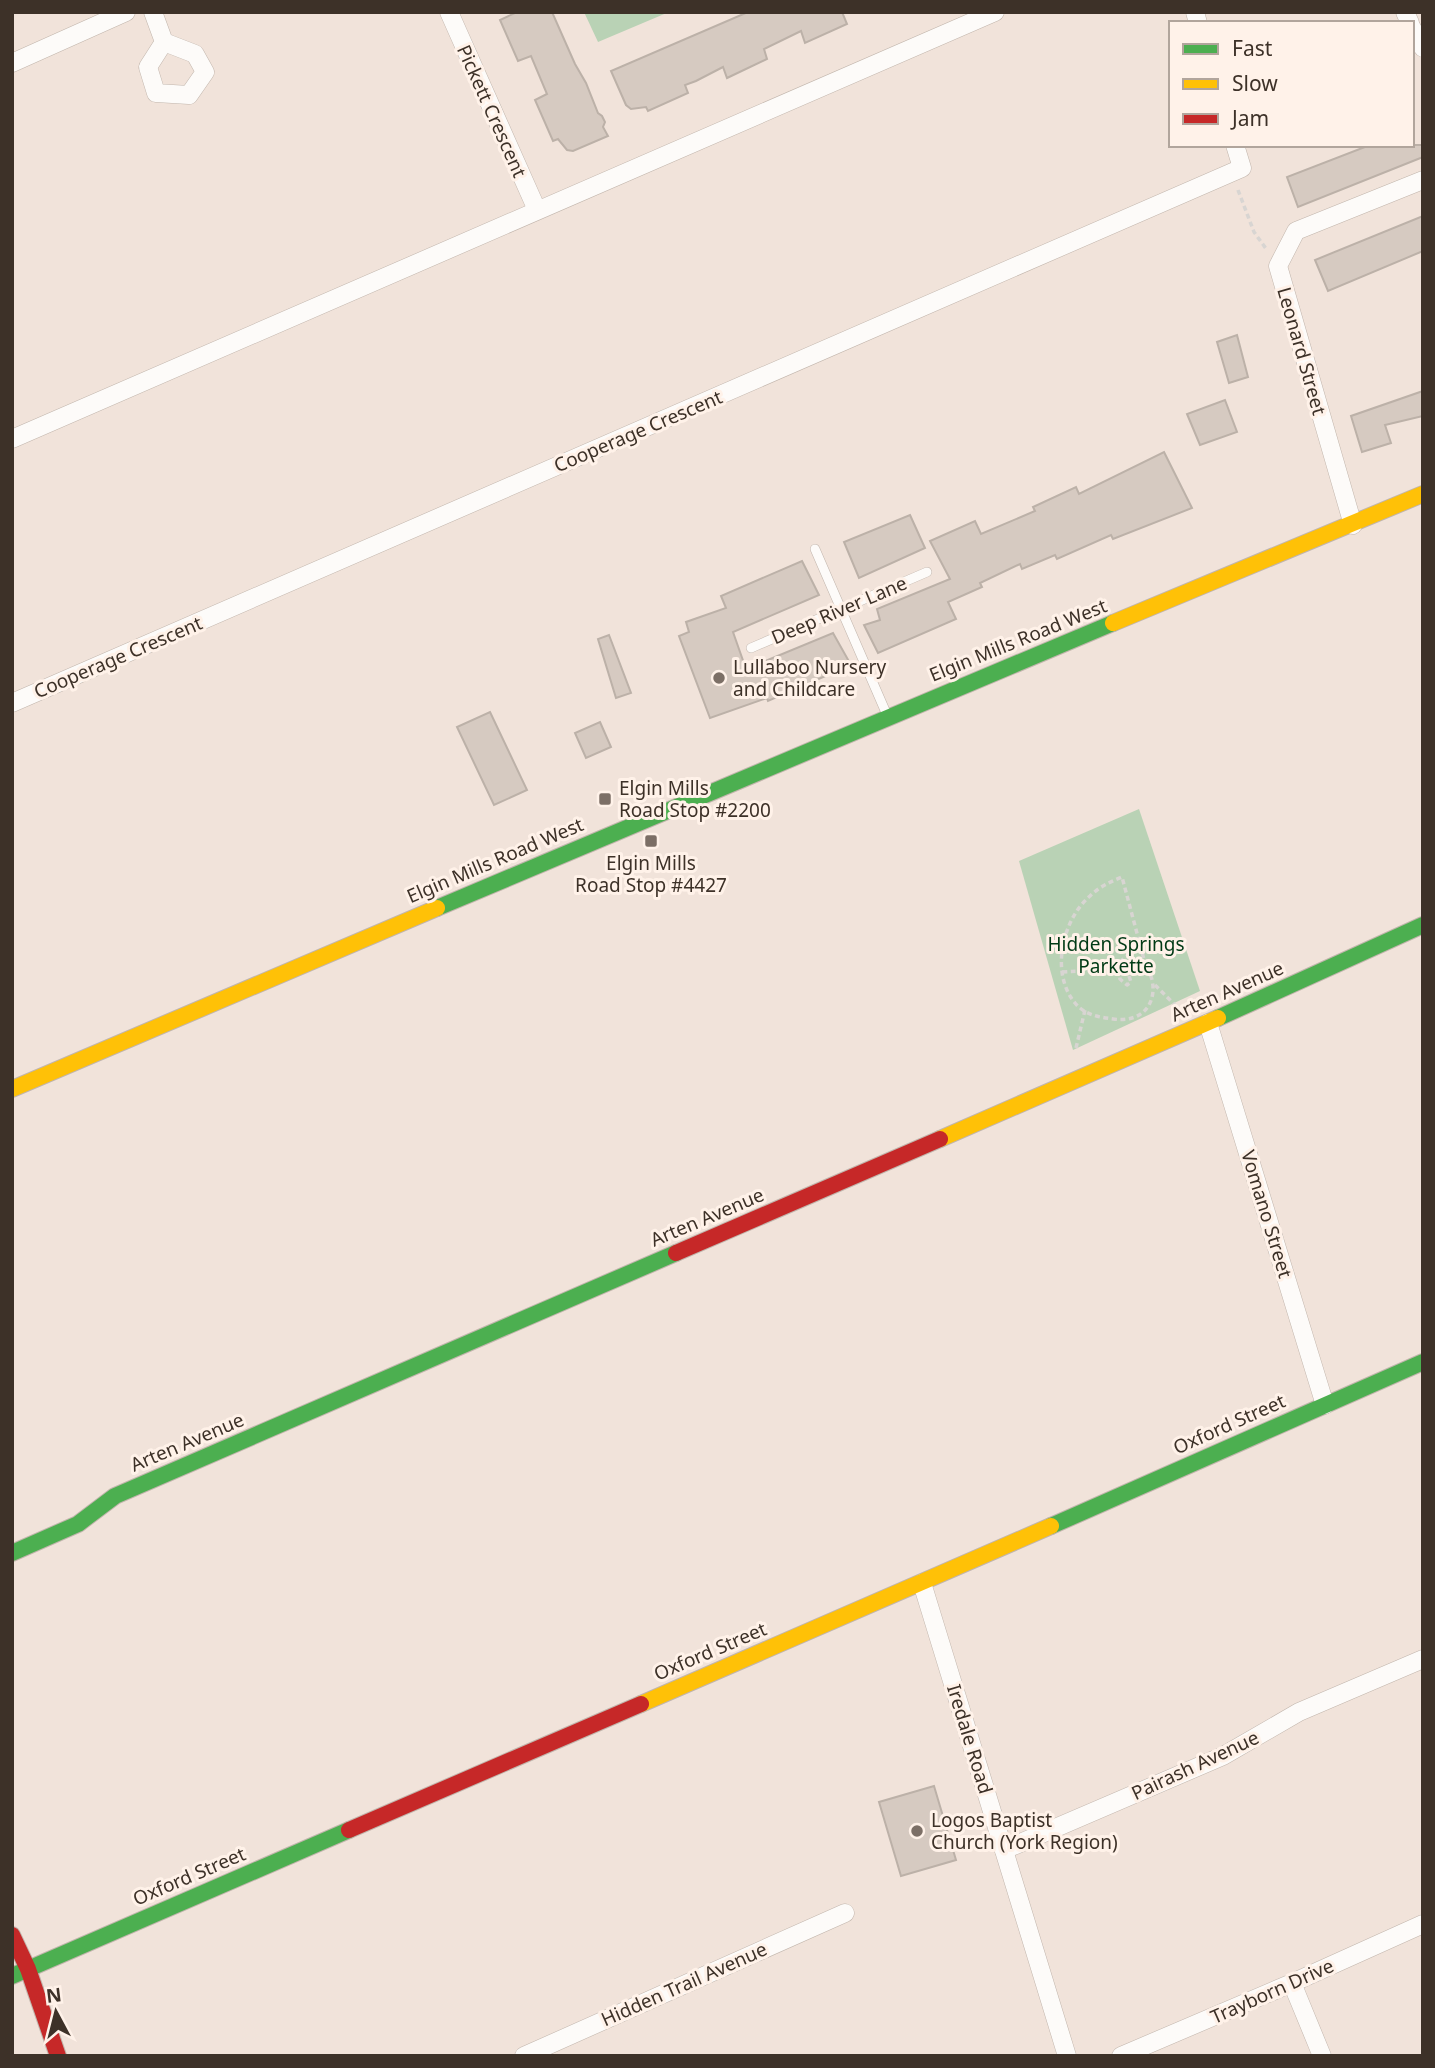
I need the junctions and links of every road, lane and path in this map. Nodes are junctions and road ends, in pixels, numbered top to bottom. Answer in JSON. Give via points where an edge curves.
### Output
{"nodes":[{"id":1,"x":126,"y":12,"type":"edge"},
{"id":2,"x":152,"y":12,"type":"edge"},
{"id":3,"x":449,"y":12,"type":"edge"},
{"id":4,"x":995,"y":12,"type":"edge"},
{"id":5,"x":1414,"y":32,"type":"edge"},
{"id":6,"x":164,"y":42,"type":"dead end"},
{"id":7,"x":1423,"y":48,"type":"edge"},
{"id":8,"x":12,"y":63,"type":"edge"},
{"id":9,"x":1236,"y":147,"type":"edge"},
{"id":10,"x":1423,"y":180,"type":"edge"},
{"id":11,"x":1230,"y":192,"type":"dead end"},
{"id":12,"x":537,"y":210,"type":"junction"},
{"id":13,"x":1278,"y":266,"type":"junction"},
{"id":14,"x":12,"y":439,"type":"edge"},
{"id":15,"x":1423,"y":495,"type":"edge"},
{"id":16,"x":1353,"y":525,"type":"junction"},
{"id":17,"x":815,"y":549,"type":"dead end"},
{"id":18,"x":927,"y":572,"type":"dead end"},
{"id":19,"x":842,"y":610,"type":"junction"},
{"id":20,"x":751,"y":648,"type":"dead end"},
{"id":21,"x":12,"y":703,"type":"edge"},
{"id":22,"x":888,"y":716,"type":"junction"},
{"id":23,"x":1423,"y":925,"type":"edge"},
{"id":24,"x":1140,"y":943,"type":"junction"},
{"id":25,"x":1146,"y":967,"type":"junction"},
{"id":26,"x":1062,"y":972,"type":"junction"},
{"id":27,"x":1129,"y":976,"type":"dead end"},
{"id":28,"x":1154,"y":984,"type":"junction"},
{"id":29,"x":1176,"y":1006,"type":"dead end"},
{"id":30,"x":1085,"y":1010,"type":"junction"},
{"id":31,"x":1208,"y":1023,"type":"junction"},
{"id":32,"x":1076,"y":1048,"type":"dead end"},
{"id":33,"x":12,"y":1089,"type":"edge"},
{"id":34,"x":1423,"y":1362,"type":"edge"},
{"id":35,"x":1325,"y":1405,"type":"junction"},
{"id":36,"x":12,"y":1553,"type":"edge"},
{"id":37,"x":922,"y":1583,"type":"junction"},
{"id":38,"x":1423,"y":1659,"type":"edge"},
{"id":39,"x":1004,"y":1850,"type":"junction"},
{"id":40,"x":845,"y":1913,"type":"dead end"},
{"id":41,"x":1423,"y":1924,"type":"edge"},
{"id":42,"x":12,"y":1936,"type":"edge"},
{"id":43,"x":28,"y":1969,"type":"junction"},
{"id":44,"x":12,"y":1976,"type":"edge"},
{"id":45,"x":1292,"y":1983,"type":"junction"},
{"id":46,"x":58,"y":2056,"type":"edge"},
{"id":47,"x":524,"y":2056,"type":"edge"},
{"id":48,"x":1067,"y":2056,"type":"edge"},
{"id":49,"x":1121,"y":2056,"type":"edge"},
{"id":50,"x":1322,"y":2056,"type":"edge"}],
"edges":[{"from":1,"to":8,"type":"street"},
{"from":2,"to":6,"type":"street"},
{"from":3,"to":12,"type":"street","name":"Pickett Crescent"},
{"from":4,"to":12,"type":"street"},
{"from":5,"to":7,"type":"street"},
{"from":9,"to":21,"type":"street","name":"Cooperage Crescent","via":[[1242,168]]},
{"from":10,"to":13,"type":"street","name":"Leonard Street","via":[[1296,231]]},
{"from":11,"to":13,"type":"path","via":[[1240,189],[1254,232]]},
{"from":12,"to":14,"type":"street"},
{"from":13,"to":16,"type":"street","name":"Leonard Street"},
{"from":15,"to":16,"type":"street","name":"Elgin Mills Road West"},
{"from":16,"to":22,"type":"street","name":"Elgin Mills Road West"},
{"from":17,"to":19,"type":"lane"},
{"from":18,"to":19,"type":"lane","name":"Deep River Lane"},
{"from":19,"to":20,"type":"lane","name":"Deep River Lane"},
{"from":19,"to":22,"type":"lane"},
{"from":22,"to":33,"type":"street","name":"Elgin Mills Road West"},
{"from":23,"to":31,"type":"street","name":"Arten Avenue"},
{"from":24,"to":25,"type":"path"},
{"from":24,"to":26,"type":"path","via":[[1113,968]]},
{"from":24,"to":26,"type":"path","via":[[1122,877],[1088,897],[1073,916],[1065,938]]},
{"from":25,"to":27,"type":"path","via":[[1124,966],[1120,979],[1127,985]]},
{"from":25,"to":28,"type":"path"},
{"from":26,"to":30,"type":"path","via":[[1075,1003]]},
{"from":28,"to":29,"type":"path"},
{"from":28,"to":30,"type":"path","via":[[1149,1006],[1135,1016],[1119,1020],[1094,1017]]},
{"from":30,"to":32,"type":"path"},
{"from":31,"to":35,"type":"street","name":"Vomano Street"},
{"from":31,"to":36,"type":"street","name":"Arten Avenue","via":[[115,1496],[78,1524]]},
{"from":34,"to":35,"type":"street","name":"Oxford Street"},
{"from":35,"to":37,"type":"street","name":"Oxford Street"},
{"from":37,"to":39,"type":"street","name":"Iredale Road"},
{"from":37,"to":43,"type":"street","name":"Oxford Street"},
{"from":38,"to":39,"type":"street","name":"Pairash Avenue","via":[[1299,1712],[1223,1756]]},
{"from":39,"to":48,"type":"street","name":"Iredale Road"},
{"from":40,"to":47,"type":"street","name":"Hidden Trail Avenue"},
{"from":41,"to":45,"type":"street","name":"Trayborn Drive"},
{"from":42,"to":43,"type":"street"},
{"from":43,"to":44,"type":"street","name":"Oxford Street"},
{"from":43,"to":46,"type":"street"},
{"from":45,"to":49,"type":"street","name":"Trayborn Drive"},
{"from":45,"to":50,"type":"street"}]}
